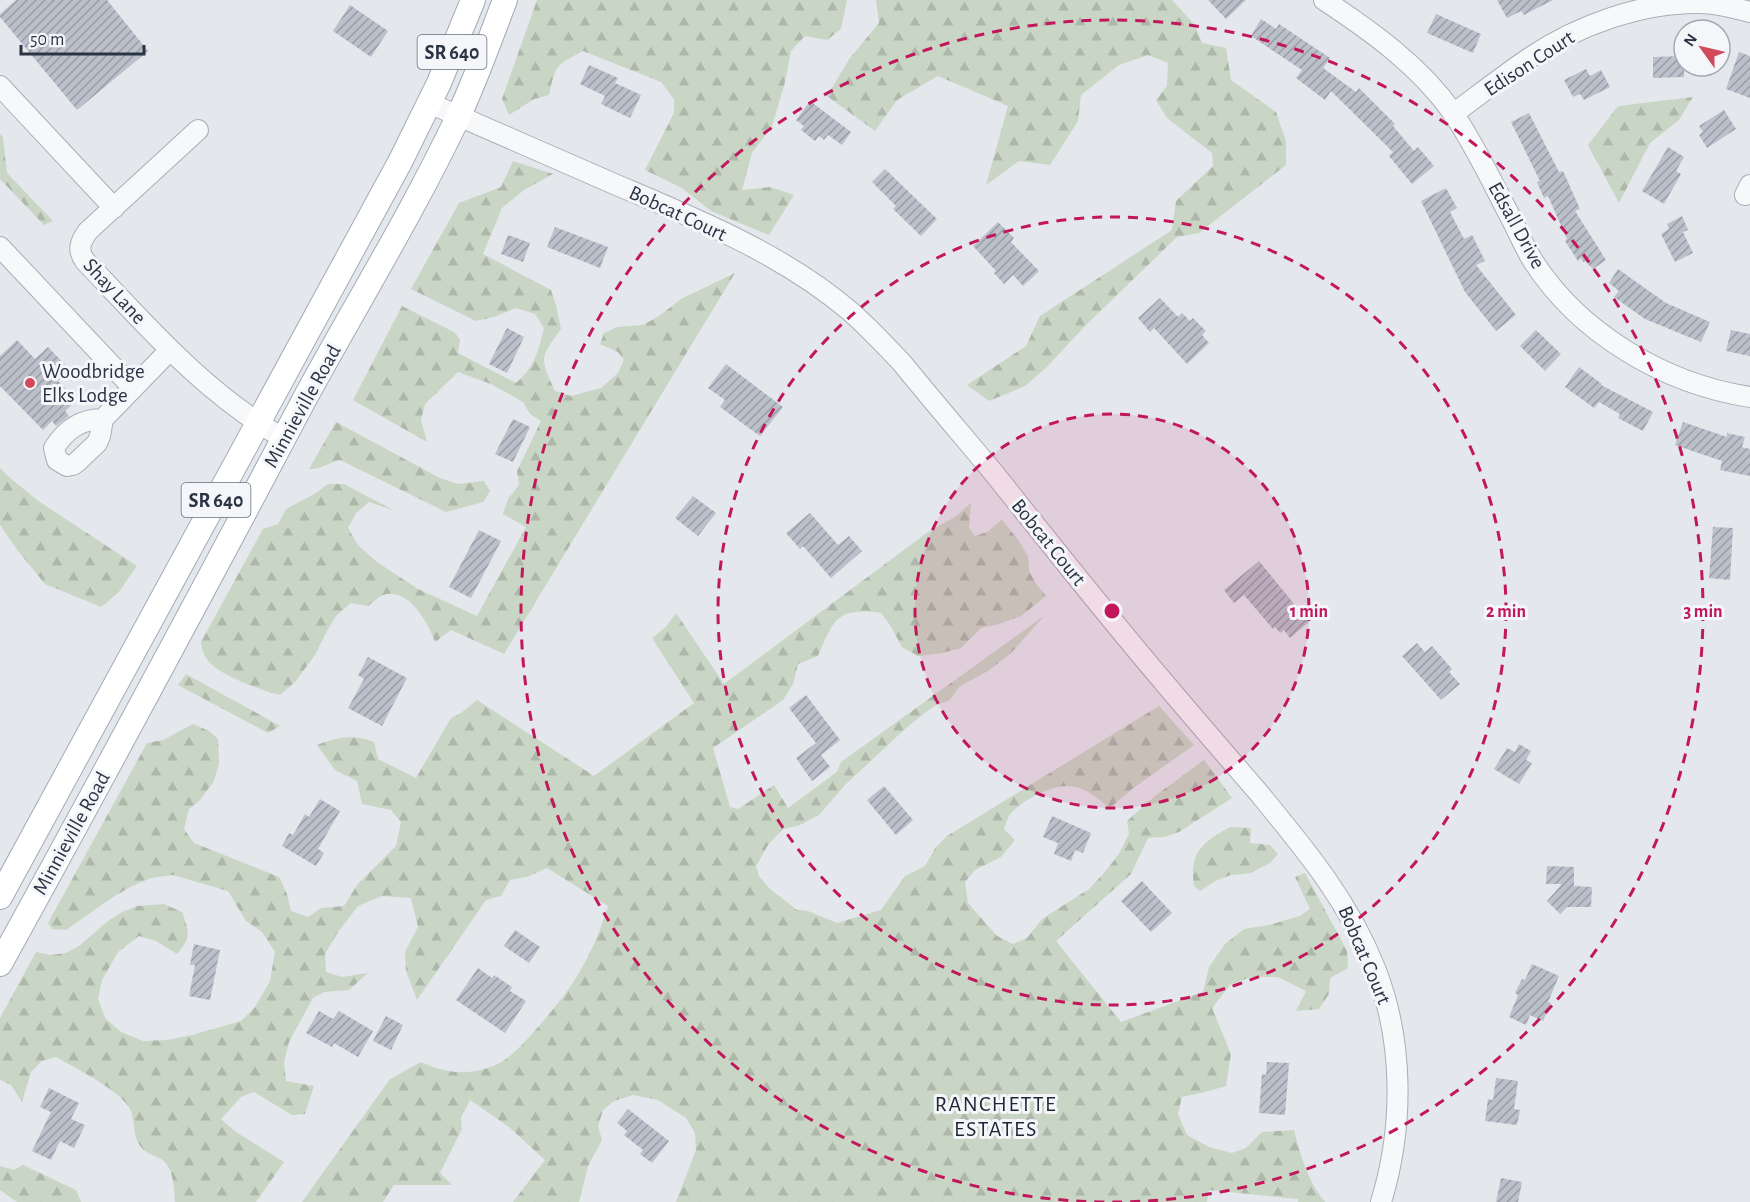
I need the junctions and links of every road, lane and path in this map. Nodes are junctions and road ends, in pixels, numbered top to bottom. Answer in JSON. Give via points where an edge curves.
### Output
{"nodes":[{"id":1,"x":473,"y":0,"type":"edge"},
{"id":2,"x":505,"y":0,"type":"edge"},
{"id":3,"x":1324,"y":0,"type":"edge"},
{"id":4,"x":1679,"y":2,"type":"edge"},
{"id":5,"x":1750,"y":12,"type":"edge"},
{"id":6,"x":0,"y":86,"type":"edge"},
{"id":7,"x":429,"y":103,"type":"junction"},
{"id":8,"x":1453,"y":114,"type":"junction"},
{"id":9,"x":459,"y":116,"type":"junction"},
{"id":10,"x":198,"y":130,"type":"dead end"},
{"id":11,"x":114,"y":208,"type":"junction"},
{"id":12,"x":4,"y":258,"type":"edge"},
{"id":13,"x":170,"y":350,"type":"junction"},
{"id":14,"x":133,"y":388,"type":"junction"},
{"id":15,"x":1750,"y":397,"type":"edge"},
{"id":16,"x":103,"y":419,"type":"dead end"},
{"id":17,"x":257,"y":423,"type":"junction"},
{"id":18,"x":285,"y":439,"type":"junction"},
{"id":19,"x":0,"y":897,"type":"edge"},
{"id":20,"x":0,"y":964,"type":"edge"},
{"id":21,"x":1381,"y":1202,"type":"edge"}],
"edges":[{"from":1,"to":7,"type":"main road","name":"Minnieville Road","number":"SR 640"},
{"from":2,"to":9,"type":"main road","name":"Minnieville Road","number":"SR 640"},
{"from":3,"to":8,"type":"street","name":"Edsall Drive","via":[[1405,61]]},
{"from":4,"to":5,"type":"street","name":"Edison Court"},
{"from":4,"to":8,"type":"street","name":"Edison Court","via":[[1618,16],[1560,39]]},
{"from":6,"to":11,"type":"street"},
{"from":7,"to":9,"type":"street","name":"Bobcat Court"},
{"from":7,"to":17,"type":"main road","name":"Minnieville Road","number":"SR 640","via":[[382,197]]},
{"from":8,"to":15,"type":"street","name":"Edsall Drive","via":[[1533,260],[1580,315],[1641,359],[1692,382]]},
{"from":9,"to":18,"type":"main road","name":"Minnieville Road","number":"SR 640"},
{"from":9,"to":21,"type":"street","name":"Bobcat Court","via":[[695,219],[790,268],[850,312],[902,363],[1305,849],[1352,918],[1384,994],[1394,1043],[1396,1115]]},
{"from":10,"to":11,"type":"street","name":"Shay Lane"},
{"from":11,"to":13,"type":"street","name":"Shay Lane","via":[[82,239],[81,255]]},
{"from":12,"to":14,"type":"street"},
{"from":13,"to":14,"type":"street"},
{"from":13,"to":17,"type":"street","name":"Shay Lane"},
{"from":14,"to":16,"type":"street"},
{"from":17,"to":18,"type":"street","name":"Shay Lane"},
{"from":17,"to":19,"type":"main road","name":"Minnieville Road","number":"SR 640"},
{"from":18,"to":20,"type":"main road","name":"Minnieville Road","number":"SR 640"}]}
